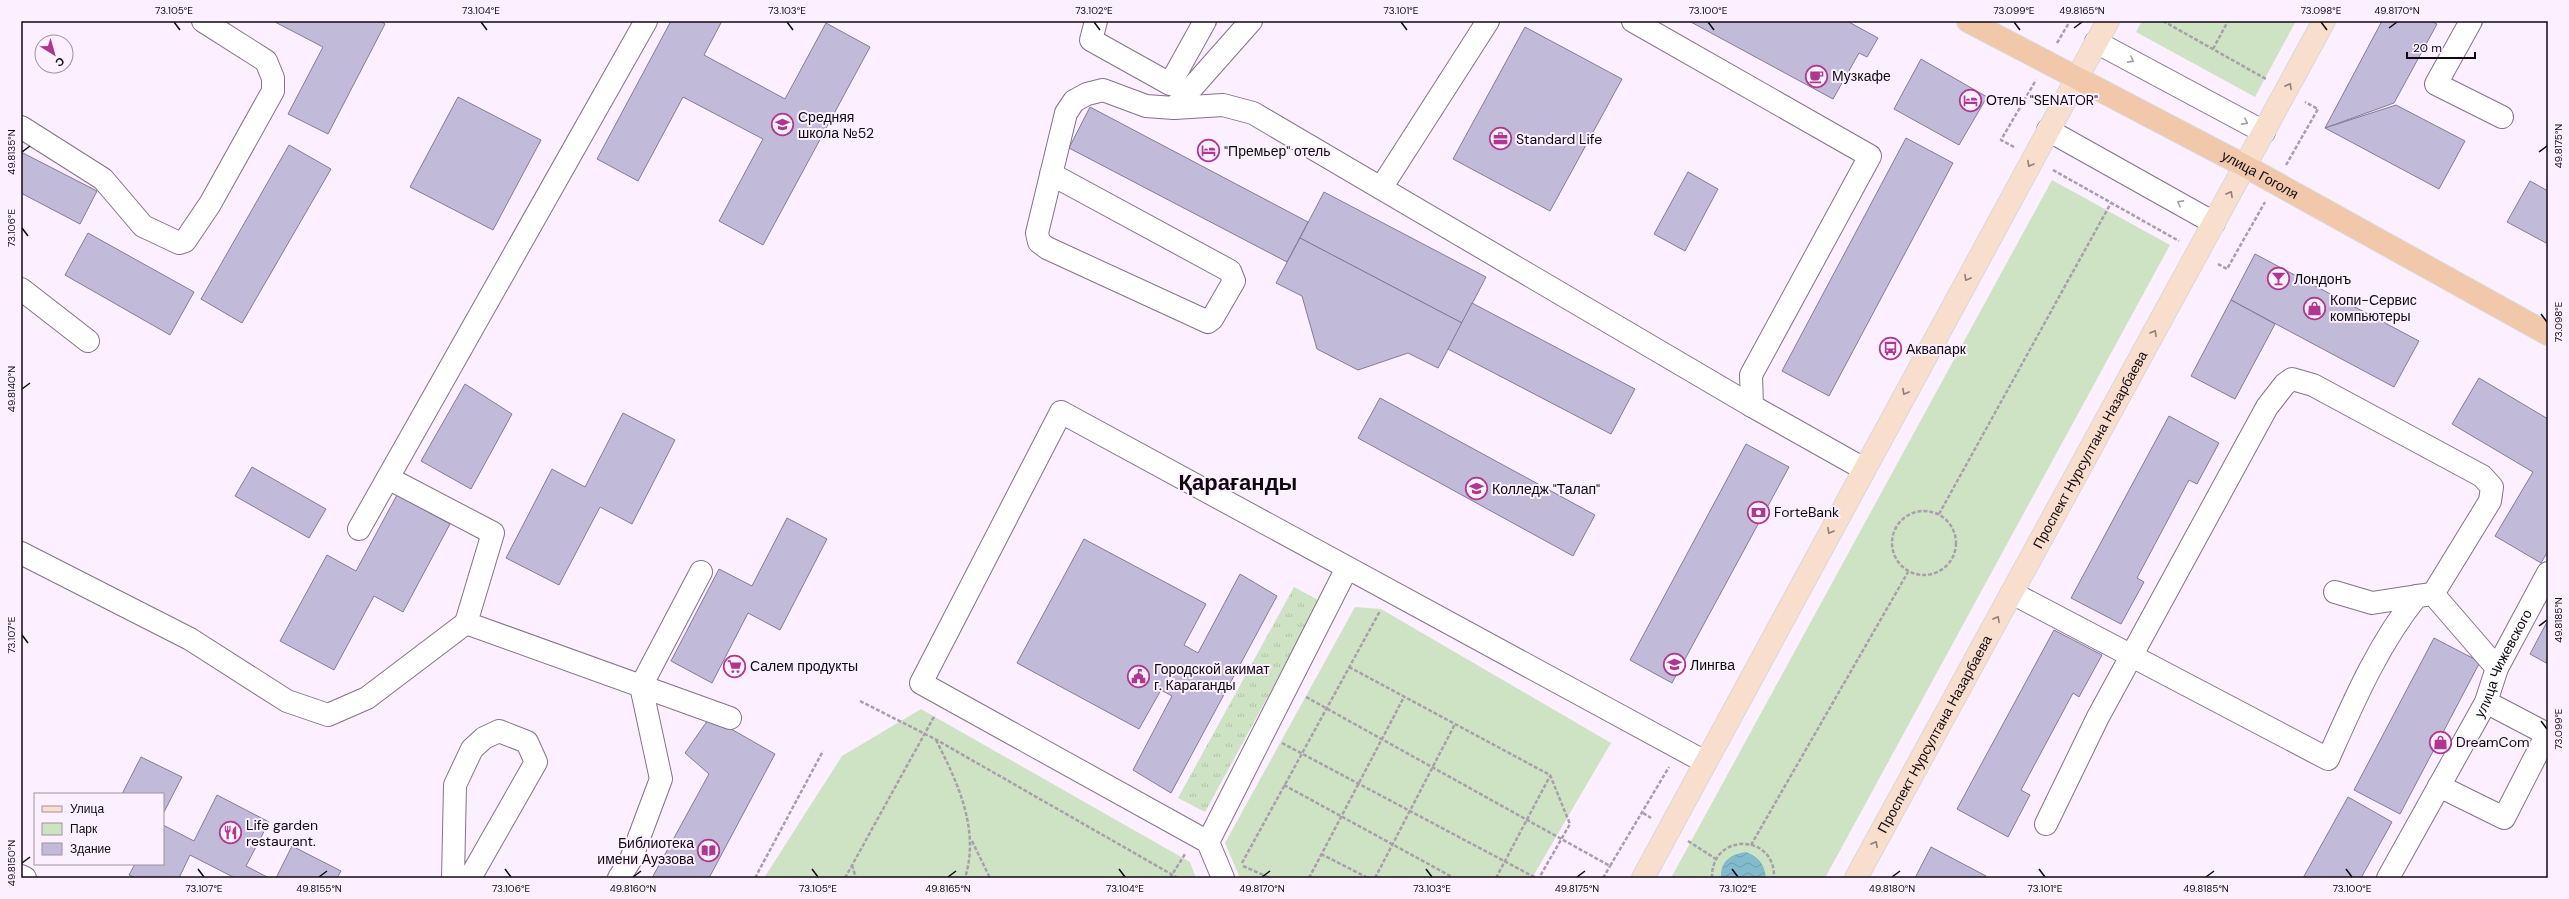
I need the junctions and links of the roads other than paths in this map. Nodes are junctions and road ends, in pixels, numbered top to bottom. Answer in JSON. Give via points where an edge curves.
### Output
{"nodes":[{"id":1,"x":203,"y":21,"type":"edge"},
{"id":2,"x":646,"y":21,"type":"edge"},
{"id":3,"x":1096,"y":21,"type":"edge"},
{"id":4,"x":1205,"y":21,"type":"edge"},
{"id":5,"x":1251,"y":21,"type":"edge"},
{"id":6,"x":1488,"y":21,"type":"edge"},
{"id":7,"x":1633,"y":21,"type":"edge"},
{"id":8,"x":1968,"y":21,"type":"edge"},
{"id":9,"x":2108,"y":21,"type":"edge"},
{"id":10,"x":2324,"y":21,"type":"edge"},
{"id":11,"x":2471,"y":21,"type":"edge"},
{"id":12,"x":2096,"y":42,"type":"junction"},
{"id":13,"x":2077,"y":77,"type":"junction"},
{"id":14,"x":1174,"y":108,"type":"junction"},
{"id":15,"x":2502,"y":117,"type":"dead end"},
{"id":16,"x":21,"y":127,"type":"edge"},
{"id":17,"x":2048,"y":130,"type":"junction"},
{"id":18,"x":2264,"y":132,"type":"junction"},
{"id":19,"x":2245,"y":166,"type":"junction"},
{"id":20,"x":1051,"y":174,"type":"junction"},
{"id":21,"x":1381,"y":188,"type":"junction"},
{"id":22,"x":2214,"y":222,"type":"junction"},
{"id":23,"x":21,"y":289,"type":"edge"},
{"id":24,"x":2548,"y":334,"type":"edge"},
{"id":25,"x":88,"y":341,"type":"dead end"},
{"id":26,"x":1752,"y":406,"type":"junction"},
{"id":27,"x":1864,"y":469,"type":"junction"},
{"id":28,"x":388,"y":478,"type":"junction"},
{"id":29,"x":359,"y":529,"type":"dead end"},
{"id":30,"x":21,"y":553,"type":"edge"},
{"id":31,"x":1347,"y":568,"type":"junction"},
{"id":32,"x":701,"y":572,"type":"dead end"},
{"id":33,"x":2548,"y":573,"type":"edge"},
{"id":34,"x":2335,"y":592,"type":"dead end"},
{"id":35,"x":2012,"y":593,"type":"junction"},
{"id":36,"x":2425,"y":595,"type":"junction"},
{"id":37,"x":466,"y":623,"type":"junction"},
{"id":38,"x":2133,"y":655,"type":"junction"},
{"id":39,"x":2497,"y":668,"type":"junction"},
{"id":40,"x":641,"y":686,"type":"junction"},
{"id":41,"x":2486,"y":702,"type":"junction"},
{"id":42,"x":730,"y":718,"type":"dead end"},
{"id":43,"x":1705,"y":762,"type":"junction"},
{"id":44,"x":2440,"y":786,"type":"junction"},
{"id":45,"x":2046,"y":824,"type":"dead end"},
{"id":46,"x":1202,"y":838,"type":"junction"},
{"id":47,"x":21,"y":876,"type":"edge"},
{"id":48,"x":25,"y":878,"type":"edge"},
{"id":49,"x":453,"y":878,"type":"edge"},
{"id":50,"x":470,"y":878,"type":"edge"},
{"id":51,"x":619,"y":878,"type":"edge"},
{"id":52,"x":1222,"y":878,"type":"edge"},
{"id":53,"x":1643,"y":878,"type":"edge"},
{"id":54,"x":1856,"y":878,"type":"edge"},
{"id":55,"x":2388,"y":878,"type":"edge"}],
"edges":[{"from":1,"to":16,"type":"street","via":[[266,61],[273,78],[274,91],[210,204],[185,241],[179,243],[143,226],[103,179]]},
{"from":2,"to":28,"type":"street"},
{"from":3,"to":4,"type":"street","via":[[1091,40],[1170,84]]},
{"from":5,"to":14,"type":"street"},
{"from":6,"to":21,"type":"street"},
{"from":7,"to":26,"type":"street","via":[[1870,156],[1751,375]]},
{"from":8,"to":13,"type":"highway","name":"улица Гоголя"},
{"from":9,"to":12,"type":"main road"},
{"from":18,"to":10,"type":"main road","name":"Проспект Нурсултана Назарбаева","one_way":true},
{"from":11,"to":15,"type":"street","via":[[2436,84]]},
{"from":12,"to":13,"type":"main road"},
{"from":12,"to":18,"type":"street","one_way":true},
{"from":13,"to":17,"type":"main road"},
{"from":13,"to":19,"type":"highway","name":"улица Гоголя"},
{"from":14,"to":20,"type":"street","via":[[1146,106],[1103,90],[1087,94],[1074,101],[1066,113]]},
{"from":14,"to":21,"type":"street","via":[[1222,105],[1253,113]]},
{"from":22,"to":17,"type":"street","one_way":true},
{"from":17,"to":27,"type":"main road","one_way":true},
{"from":18,"to":19,"type":"main road","name":"Проспект Нурсултана Назарбаева"},
{"from":22,"to":19,"type":"main road","name":"Проспект Нурсултана Назарбаева","one_way":true},
{"from":19,"to":24,"type":"highway","name":"улица Гоголя"},
{"from":20,"to":20,"type":"street","via":[[1037,232],[1040,242],[1057,253],[1201,321],[1208,322],[1212,319],[1234,281],[1230,271]]},
{"from":21,"to":26,"type":"street"},
{"from":35,"to":22,"type":"main road","name":"Проспект Нурсултана Назарбаева","one_way":true},
{"from":23,"to":25,"type":"street"},
{"from":26,"to":27,"type":"street"},
{"from":27,"to":43,"type":"main road","one_way":true},
{"from":28,"to":29,"type":"street"},
{"from":28,"to":37,"type":"street","via":[[493,533]]},
{"from":30,"to":37,"type":"street","via":[[190,639],[287,701],[328,715],[367,698]]},
{"from":31,"to":43,"type":"street"},
{"from":31,"to":46,"type":"street","via":[[1263,732]]},
{"from":31,"to":46,"type":"street","via":[[1061,412],[920,683]]},
{"from":32,"to":40,"type":"street"},
{"from":33,"to":39,"type":"street","name":"улица Чижевского"},
{"from":34,"to":36,"type":"street","via":[[2372,603]]},
{"from":35,"to":38,"type":"street"},
{"from":54,"to":35,"type":"main road","name":"Проспект Нурсултана Назарбаева","one_way":true},
{"from":36,"to":38,"type":"street","via":[[2391,632],[2354,701],[2328,759]]},
{"from":36,"to":38,"type":"street","via":[[2490,501],[2492,487],[2482,476],[2313,385],[2292,379],[2267,407]]},
{"from":36,"to":39,"type":"street"},
{"from":37,"to":40,"type":"street"},
{"from":38,"to":45,"type":"street","via":[[2098,717]]},
{"from":39,"to":41,"type":"street","name":"улица Чижевского"},
{"from":40,"to":42,"type":"street"},
{"from":40,"to":51,"type":"street","via":[[660,779],[631,859]]},
{"from":41,"to":44,"type":"street","name":"улица Чижевского"},
{"from":41,"to":44,"type":"street","via":[[2547,734],[2504,818]]},
{"from":43,"to":53,"type":"main road"},
{"from":44,"to":55,"type":"street","name":"улица Чижевского"},
{"from":46,"to":52,"type":"street"},
{"from":47,"to":48,"type":"street"},
{"from":49,"to":50,"type":"street","via":[[455,786],[472,749],[484,738],[499,731],[527,742],[536,762]]}]}
